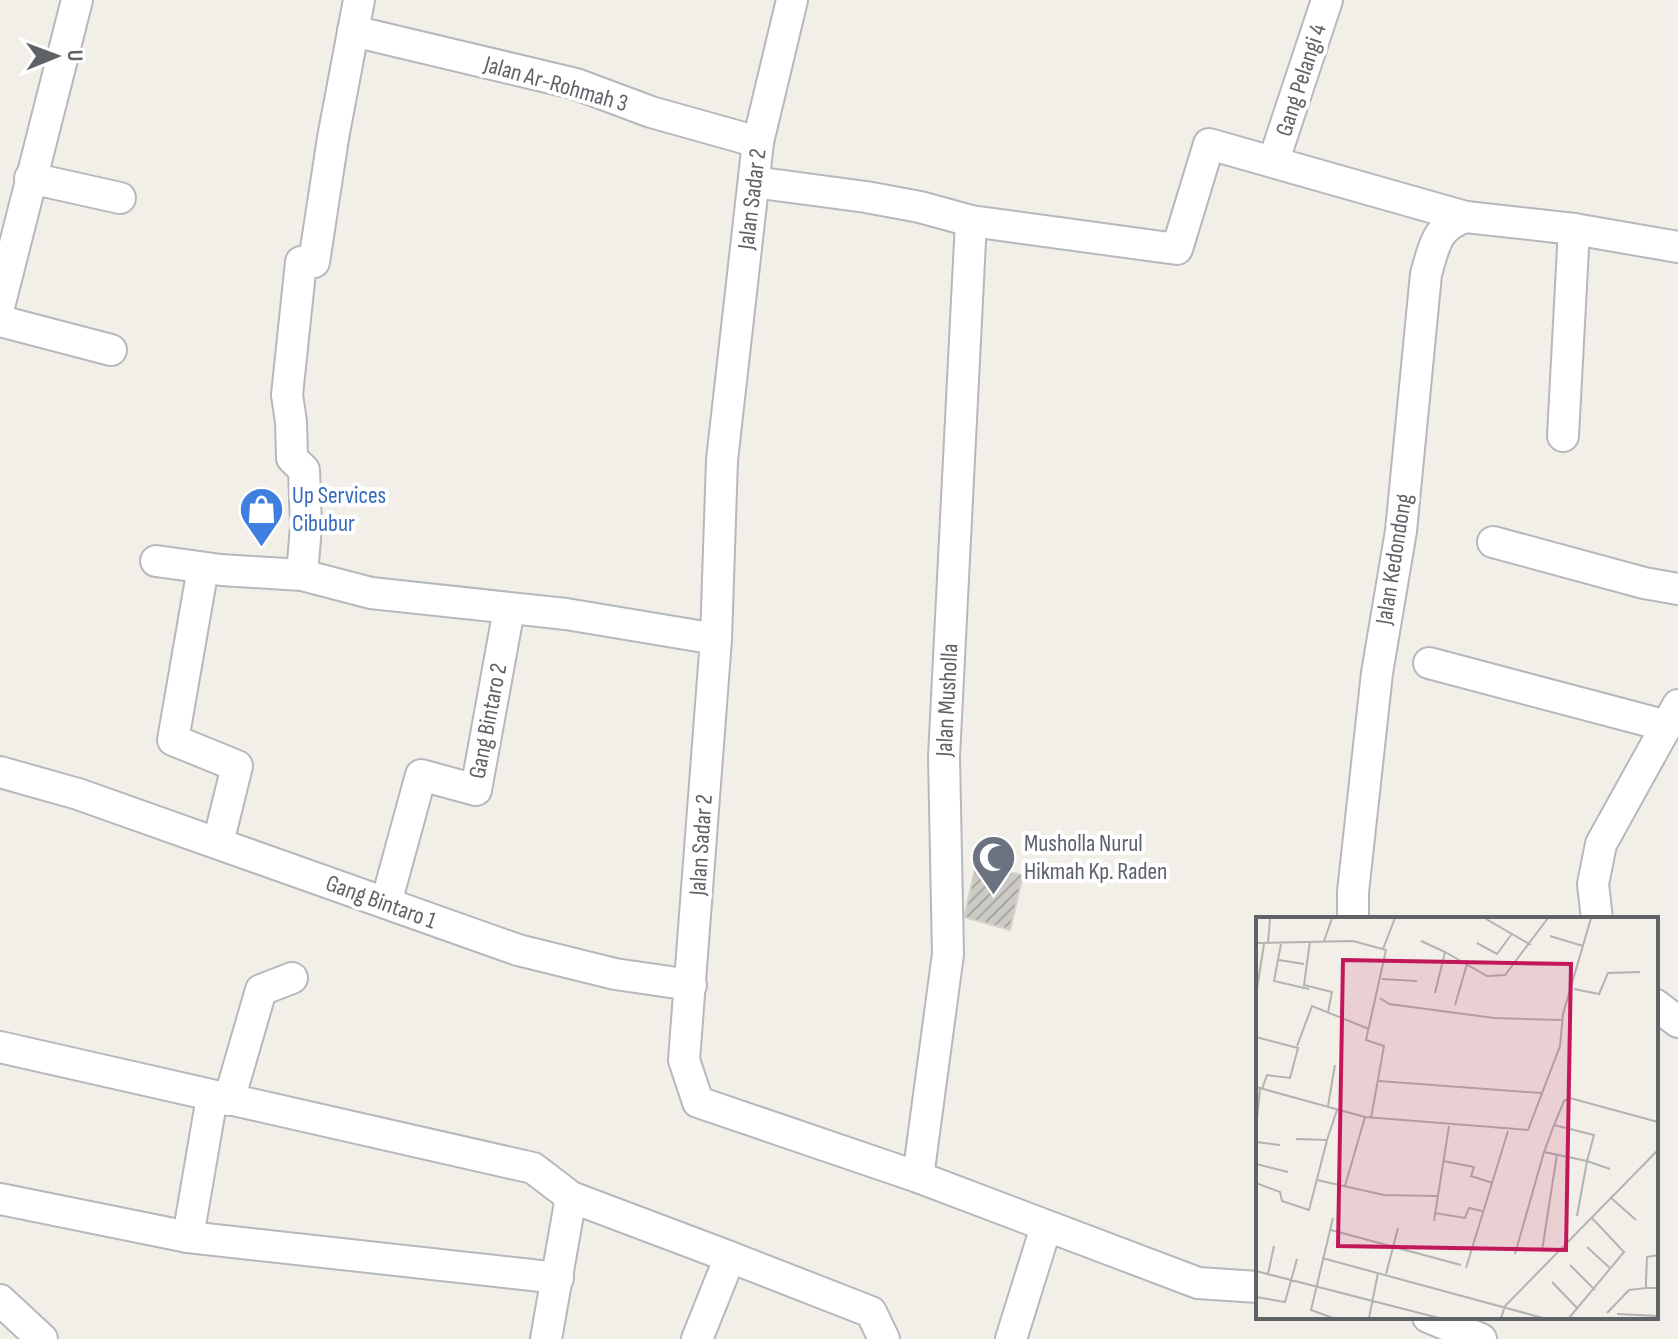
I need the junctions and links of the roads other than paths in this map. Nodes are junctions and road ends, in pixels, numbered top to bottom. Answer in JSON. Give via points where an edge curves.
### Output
{"nodes":[{"id":1,"x":77,"y":0,"type":"edge"},
{"id":2,"x":359,"y":0,"type":"edge"},
{"id":3,"x":792,"y":0,"type":"edge"},
{"id":4,"x":1327,"y":0,"type":"edge"},
{"id":5,"x":353,"y":31,"type":"junction"},
{"id":6,"x":758,"y":142,"type":"junction"},
{"id":7,"x":1274,"y":160,"type":"junction"},
{"id":8,"x":30,"y":178,"type":"junction"},
{"id":9,"x":754,"y":182,"type":"junction"},
{"id":10,"x":120,"y":198,"type":"dead end"},
{"id":11,"x":1466,"y":217,"type":"junction"},
{"id":12,"x":971,"y":221,"type":"junction"},
{"id":13,"x":1574,"y":229,"type":"junction"},
{"id":14,"x":1678,"y":247,"type":"edge"},
{"id":15,"x":0,"y":303,"type":"edge"},
{"id":16,"x":0,"y":321,"type":"edge"},
{"id":17,"x":111,"y":350,"type":"dead end"},
{"id":18,"x":1563,"y":436,"type":"dead end"},
{"id":19,"x":1493,"y":542,"type":"dead end"},
{"id":20,"x":156,"y":561,"type":"dead end"},
{"id":21,"x":203,"y":568,"type":"junction"},
{"id":22,"x":302,"y":575,"type":"junction"},
{"id":23,"x":1678,"y":589,"type":"edge"},
{"id":24,"x":509,"y":609,"type":"junction"},
{"id":25,"x":716,"y":639,"type":"junction"},
{"id":26,"x":1429,"y":663,"type":"dead end"},
{"id":27,"x":1672,"y":716,"type":"edge"},
{"id":28,"x":0,"y":772,"type":"edge"},
{"id":29,"x":218,"y":843,"type":"junction"},
{"id":30,"x":386,"y":903,"type":"junction"},
{"id":31,"x":1353,"y":917,"type":"edge"},
{"id":32,"x":1597,"y":917,"type":"edge"},
{"id":33,"x":292,"y":978,"type":"dead end"},
{"id":34,"x":691,"y":985,"type":"junction"},
{"id":35,"x":1658,"y":1007,"type":"edge"},
{"id":36,"x":1678,"y":1022,"type":"edge"},
{"id":37,"x":0,"y":1047,"type":"edge"},
{"id":38,"x":221,"y":1098,"type":"junction"},
{"id":39,"x":918,"y":1177,"type":"junction"},
{"id":40,"x":571,"y":1197,"type":"junction"},
{"id":41,"x":0,"y":1199,"type":"edge"},
{"id":42,"x":1046,"y":1227,"type":"junction"},
{"id":43,"x":188,"y":1237,"type":"junction"},
{"id":44,"x":730,"y":1257,"type":"junction"},
{"id":45,"x":558,"y":1278,"type":"junction"},
{"id":46,"x":1256,"y":1287,"type":"edge"},
{"id":47,"x":0,"y":1300,"type":"edge"},
{"id":48,"x":1433,"y":1319,"type":"edge"},
{"id":49,"x":42,"y":1339,"type":"edge"},
{"id":50,"x":546,"y":1339,"type":"edge"},
{"id":51,"x":697,"y":1339,"type":"edge"},
{"id":52,"x":884,"y":1339,"type":"edge"},
{"id":53,"x":1011,"y":1339,"type":"edge"},
{"id":54,"x":1481,"y":1339,"type":"edge"}],
"edges":[{"from":1,"to":8,"type":"street"},
{"from":2,"to":5,"type":"street"},
{"from":3,"to":6,"type":"street","name":"Jalan Sadar 2"},
{"from":4,"to":7,"type":"street","name":"Gang Pelangi 4"},
{"from":5,"to":6,"type":"street","name":"Jalan Ar-Rohmah 3","via":[[576,84]]},
{"from":5,"to":22,"type":"street","via":[[314,262],[301,262],[287,395],[292,458],[304,470]]},
{"from":6,"to":9,"type":"street","name":"Jalan Sadar 2"},
{"from":7,"to":11,"type":"street"},
{"from":7,"to":12,"type":"street","via":[[1209,144],[1177,249]]},
{"from":8,"to":10,"type":"street"},
{"from":8,"to":15,"type":"street"},
{"from":9,"to":12,"type":"street","via":[[866,197]]},
{"from":9,"to":25,"type":"street","name":"Jalan Sadar 2","via":[[722,460]]},
{"from":11,"to":13,"type":"street"},
{"from":11,"to":31,"type":"street","name":"Jalan Kedondong","via":[[1450,222],[1436,241],[1426,274],[1401,531],[1375,689]]},
{"from":12,"to":39,"type":"street","name":"Jalan Musholla","via":[[944,757],[948,954]]},
{"from":13,"to":14,"type":"street"},
{"from":13,"to":18,"type":"street"},
{"from":16,"to":17,"type":"street"},
{"from":19,"to":23,"type":"street"},
{"from":20,"to":21,"type":"street"},
{"from":21,"to":22,"type":"street"},
{"from":21,"to":29,"type":"street","via":[[173,740],[237,766]]},
{"from":22,"to":24,"type":"street","via":[[371,593]]},
{"from":24,"to":25,"type":"street"},
{"from":24,"to":30,"type":"street","name":"Gang Bintaro 2","via":[[476,790],[421,775]]},
{"from":25,"to":34,"type":"street","name":"Jalan Sadar 2"},
{"from":26,"to":27,"type":"street"},
{"from":27,"to":32,"type":"street","via":[[1601,844],[1593,884]]},
{"from":28,"to":29,"type":"street","name":"Gang Bintaro 1"},
{"from":29,"to":30,"type":"street","name":"Gang Bintaro 1"},
{"from":30,"to":34,"type":"street","name":"Gang Bintaro 1","via":[[518,950],[615,974]]},
{"from":33,"to":38,"type":"street","via":[[261,990]]},
{"from":34,"to":39,"type":"street","name":"Jalan Sadar 2","via":[[684,1060],[698,1102]]},
{"from":35,"to":36,"type":"street"},
{"from":37,"to":38,"type":"street"},
{"from":38,"to":40,"type":"street","via":[[533,1168]]},
{"from":38,"to":43,"type":"street"},
{"from":39,"to":42,"type":"street","name":"Jalan Sadar 2"},
{"from":40,"to":44,"type":"street"},
{"from":40,"to":45,"type":"street"},
{"from":41,"to":43,"type":"street"},
{"from":42,"to":46,"type":"street","name":"Jalan Sadar 2","via":[[1198,1283]]},
{"from":42,"to":53,"type":"street"},
{"from":43,"to":45,"type":"street"},
{"from":44,"to":51,"type":"street"},
{"from":44,"to":52,"type":"street","via":[[871,1312]]},
{"from":45,"to":50,"type":"street"},
{"from":47,"to":49,"type":"street"},
{"from":48,"to":54,"type":"street"}]}
